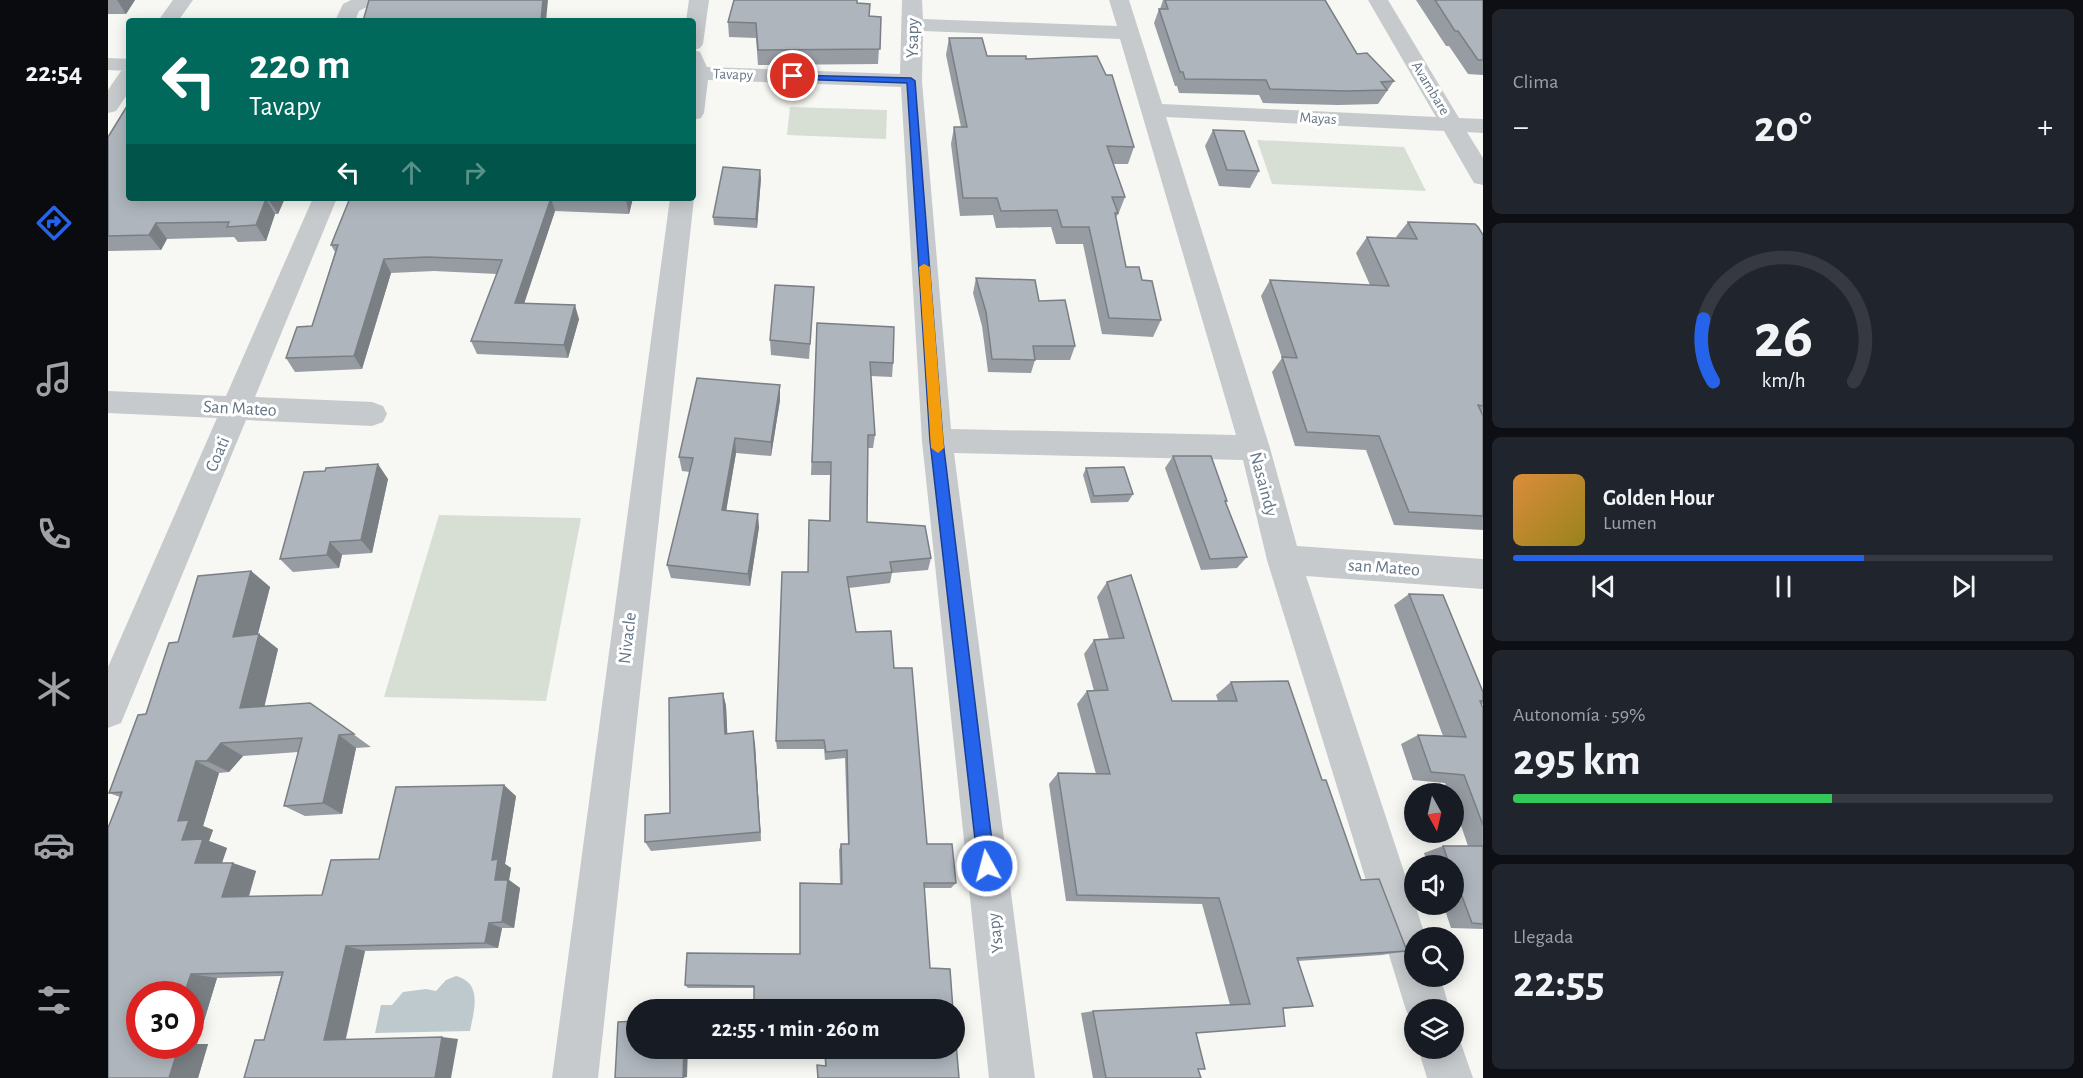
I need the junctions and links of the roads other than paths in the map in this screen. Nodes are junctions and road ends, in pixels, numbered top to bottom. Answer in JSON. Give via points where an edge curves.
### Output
{"nodes":[{"id":1,"x":183,"y":0,"type":"edge"},
{"id":2,"x":366,"y":0,"type":"edge"},
{"id":3,"x":699,"y":0,"type":"edge"},
{"id":4,"x":1119,"y":0,"type":"edge"},
{"id":5,"x":1378,"y":0,"type":"edge"},
{"id":6,"x":913,"y":13,"type":"edge"},
{"id":7,"x":170,"y":18,"type":"edge"},
{"id":8,"x":346,"y":18,"type":"edge"},
{"id":9,"x":696,"y":22,"type":"edge"},
{"id":10,"x":1129,"y":33,"type":"junction"},
{"id":11,"x":108,"y":64,"type":"edge"},
{"id":12,"x":126,"y":65,"type":"edge"},
{"id":13,"x":696,"y":65,"type":"edge"},
{"id":14,"x":126,"y":80,"type":"edge"},
{"id":15,"x":911,"y":81,"type":"junction"},
{"id":16,"x":108,"y":106,"type":"edge"},
{"id":17,"x":1153,"y":110,"type":"junction"},
{"id":18,"x":1453,"y":125,"type":"junction"},
{"id":19,"x":1483,"y":126,"type":"edge"},
{"id":20,"x":1483,"y":177,"type":"edge"},
{"id":21,"x":324,"y":201,"type":"edge"},
{"id":22,"x":682,"y":201,"type":"edge"},
{"id":23,"x":108,"y":402,"type":"edge"},
{"id":24,"x":236,"y":408,"type":"junction"},
{"id":25,"x":372,"y":414,"type":"dead end"},
{"id":26,"x":937,"y":441,"type":"junction"},
{"id":27,"x":1255,"y":448,"type":"junction"},
{"id":28,"x":1284,"y":560,"type":"junction"},
{"id":29,"x":1483,"y":574,"type":"edge"},
{"id":30,"x":108,"y":710,"type":"edge"},
{"id":31,"x":1404,"y":935,"type":"edge"},
{"id":32,"x":1444,"y":1059,"type":"edge"},
{"id":33,"x":575,"y":1078,"type":"edge"},
{"id":34,"x":1012,"y":1078,"type":"edge"},
{"id":35,"x":1450,"y":1078,"type":"edge"}],
"edges":[{"from":1,"to":7,"type":"street"},
{"from":2,"to":8,"type":"street","via":[[350,8]]},
{"from":3,"to":9,"type":"street"},
{"from":4,"to":10,"type":"street","name":"Ñasaindy"},
{"from":5,"to":18,"type":"street","name":"Avambare"},
{"from":6,"to":10,"type":"street"},
{"from":6,"to":15,"type":"street","name":"Ysapy"},
{"from":10,"to":17,"type":"street","name":"Ñasaindy"},
{"from":11,"to":12,"type":"street"},
{"from":13,"to":15,"type":"street","name":"Tavapy"},
{"from":14,"to":16,"type":"street"},
{"from":15,"to":26,"type":"street","name":"Ysapy"},
{"from":17,"to":18,"type":"street","name":"Mayas"},
{"from":17,"to":27,"type":"street","name":"Ñasaindy"},
{"from":18,"to":19,"type":"street","name":"Mayas"},
{"from":18,"to":20,"type":"street","name":"Avambare"},
{"from":21,"to":24,"type":"street","name":"Coati"},
{"from":22,"to":33,"type":"street","name":"Nivacle"},
{"from":23,"to":24,"type":"street","name":"San Mateo"},
{"from":24,"to":25,"type":"street","name":"San Mateo"},
{"from":24,"to":30,"type":"street","name":"Coati"},
{"from":26,"to":27,"type":"street"},
{"from":26,"to":34,"type":"street","name":"Ysapy"},
{"from":27,"to":28,"type":"street","name":"Ñasaindy"},
{"from":28,"to":29,"type":"street","name":"san Mateo"},
{"from":28,"to":31,"type":"street","name":"Ñasaindy"},
{"from":32,"to":35,"type":"street"}]}
